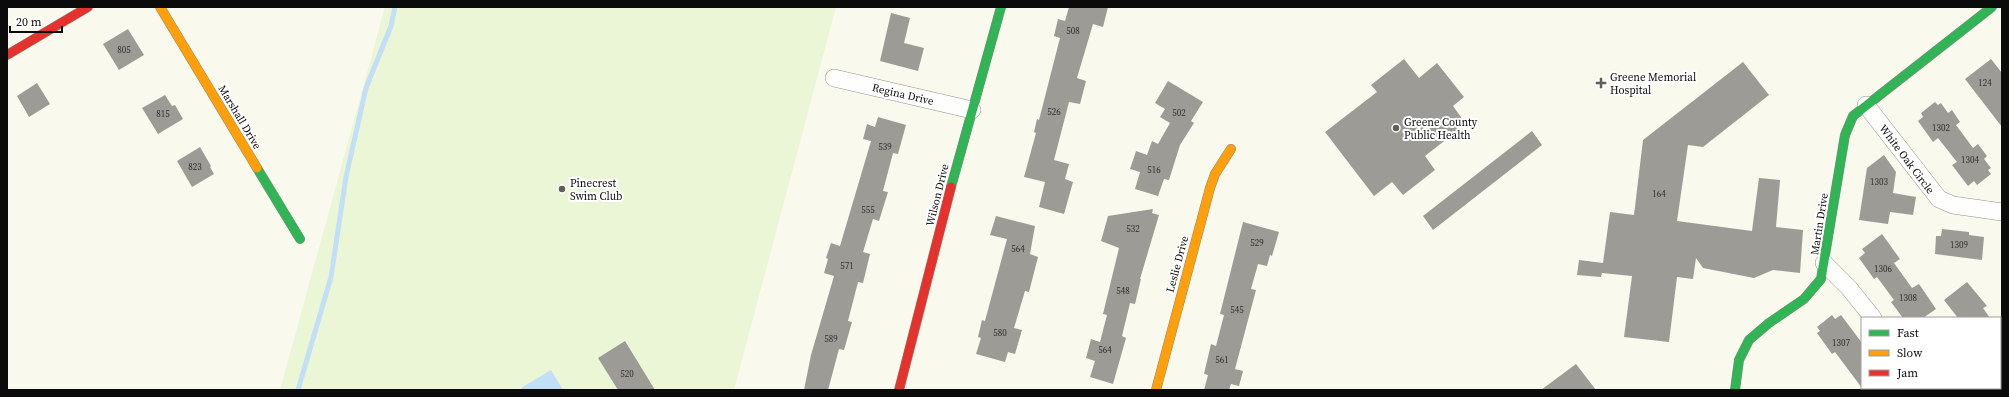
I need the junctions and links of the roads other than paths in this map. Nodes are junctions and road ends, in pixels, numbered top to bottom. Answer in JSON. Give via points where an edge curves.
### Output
{"nodes":[{"id":1,"x":88,"y":7,"type":"edge"},
{"id":2,"x":160,"y":7,"type":"edge"},
{"id":3,"x":1001,"y":7,"type":"edge"},
{"id":4,"x":1992,"y":7,"type":"edge"},
{"id":5,"x":7,"y":55,"type":"edge"},
{"id":6,"x":834,"y":78,"type":"dead end"},
{"id":7,"x":1866,"y":105,"type":"junction"},
{"id":8,"x":972,"y":110,"type":"junction"},
{"id":9,"x":1231,"y":149,"type":"dead end"},
{"id":10,"x":2002,"y":212,"type":"edge"},
{"id":11,"x":300,"y":239,"type":"dead end"},
{"id":12,"x":1824,"y":263,"type":"junction"},
{"id":13,"x":1872,"y":317,"type":"edge"},
{"id":14,"x":899,"y":390,"type":"edge"},
{"id":15,"x":1156,"y":390,"type":"edge"},
{"id":16,"x":1735,"y":390,"type":"edge"}],
"edges":[{"from":1,"to":5,"type":"street"},
{"from":2,"to":11,"type":"street","name":"Marshall Drive"},
{"from":3,"to":8,"type":"street","name":"Wilson Drive"},
{"from":4,"to":7,"type":"street","name":"Martin Drive"},
{"from":6,"to":8,"type":"street","name":"Regina Drive"},
{"from":7,"to":10,"type":"street","name":"White Oak Circle","via":[[1938,199],[1953,205]]},
{"from":7,"to":12,"type":"street","name":"Martin Drive","via":[[1853,116],[1845,135]]},
{"from":8,"to":14,"type":"street","name":"Wilson Drive"},
{"from":9,"to":15,"type":"street","name":"Leslie Drive","via":[[1215,174],[1210,188]]},
{"from":12,"to":13,"type":"street","via":[[1849,288]]},
{"from":12,"to":16,"type":"street","name":"Martin Drive","via":[[1821,279],[1810,295],[1762,328],[1742,350]]}]}
